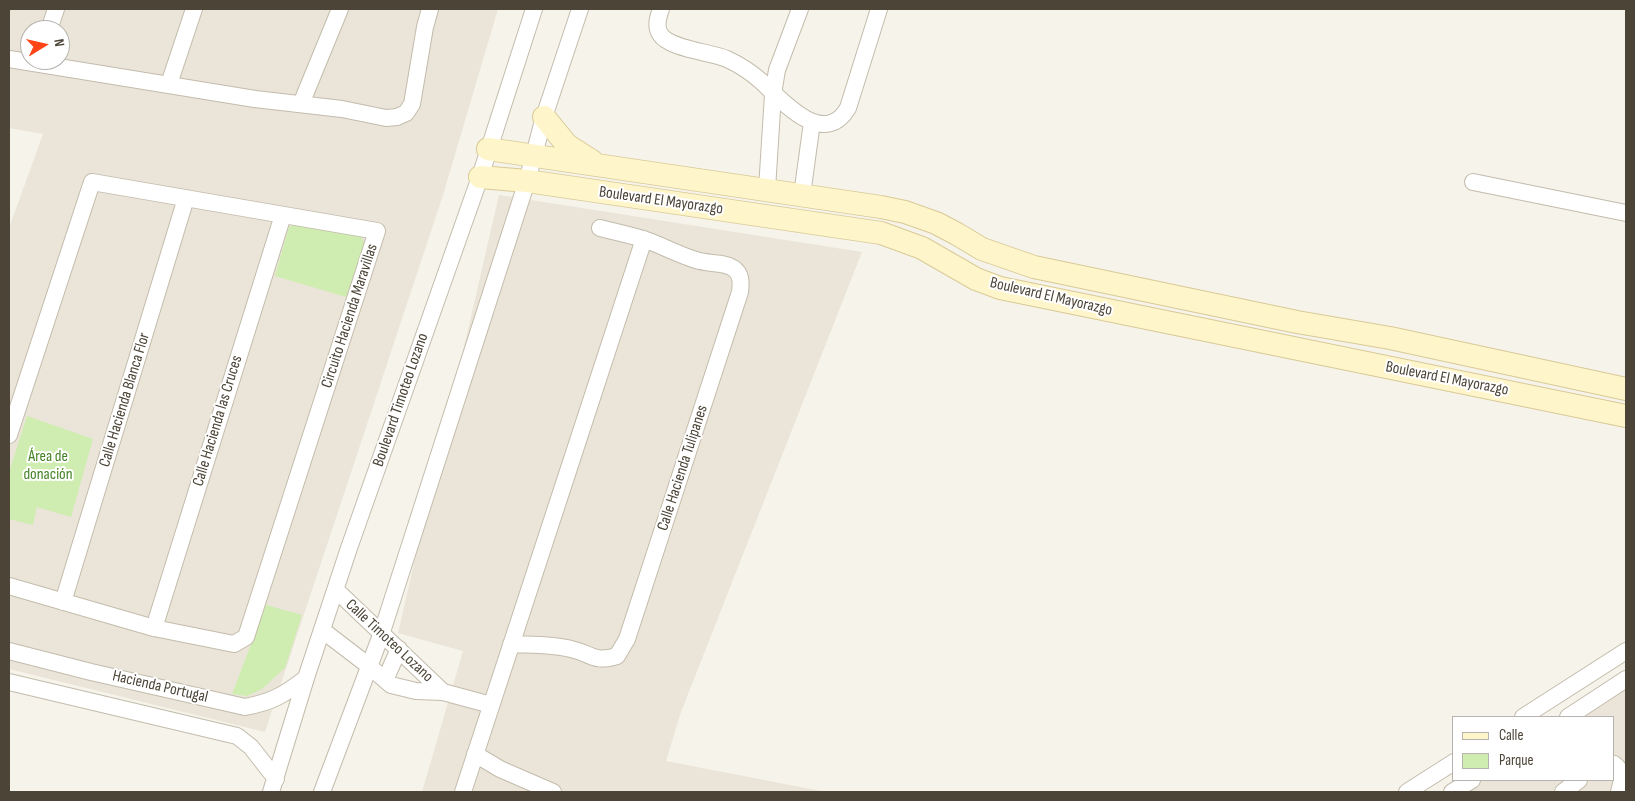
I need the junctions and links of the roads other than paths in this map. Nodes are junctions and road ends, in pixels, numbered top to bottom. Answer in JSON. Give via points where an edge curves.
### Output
{"nodes":[{"id":1,"x":194,"y":9,"type":"edge"},
{"id":2,"x":340,"y":9,"type":"edge"},
{"id":3,"x":430,"y":9,"type":"edge"},
{"id":4,"x":580,"y":9,"type":"edge"},
{"id":5,"x":661,"y":9,"type":"edge"},
{"id":6,"x":800,"y":9,"type":"edge"},
{"id":7,"x":879,"y":9,"type":"edge"},
{"id":8,"x":530,"y":14,"type":"edge"},
{"id":9,"x":70,"y":67,"type":"edge"},
{"id":10,"x":169,"y":84,"type":"junction"},
{"id":11,"x":773,"y":94,"type":"junction"},
{"id":12,"x":302,"y":104,"type":"junction"},
{"id":13,"x":544,"y":117,"type":"junction"},
{"id":14,"x":812,"y":122,"type":"junction"},
{"id":15,"x":488,"y":149,"type":"junction"},
{"id":16,"x":533,"y":156,"type":"junction"},
{"id":17,"x":597,"y":164,"type":"junction"},
{"id":18,"x":480,"y":177,"type":"junction"},
{"id":19,"x":527,"y":181,"type":"junction"},
{"id":20,"x":1473,"y":182,"type":"dead end"},
{"id":21,"x":767,"y":189,"type":"junction"},
{"id":22,"x":802,"y":195,"type":"junction"},
{"id":23,"x":186,"y":198,"type":"junction"},
{"id":24,"x":1626,"y":212,"type":"edge"},
{"id":25,"x":283,"y":215,"type":"junction"},
{"id":26,"x":789,"y":219,"type":"junction"},
{"id":27,"x":600,"y":228,"type":"dead end"},
{"id":28,"x":644,"y":239,"type":"junction"},
{"id":29,"x":1626,"y":389,"type":"edge"},
{"id":30,"x":1626,"y":416,"type":"edge"},
{"id":31,"x":9,"y":435,"type":"edge"},
{"id":32,"x":9,"y":586,"type":"edge"},
{"id":33,"x":336,"y":590,"type":"junction"},
{"id":34,"x":63,"y":602,"type":"junction"},
{"id":35,"x":154,"y":628,"type":"junction"},
{"id":36,"x":322,"y":630,"type":"junction"},
{"id":37,"x":381,"y":635,"type":"junction"},
{"id":38,"x":511,"y":644,"type":"junction"},
{"id":39,"x":399,"y":649,"type":"junction"},
{"id":40,"x":9,"y":651,"type":"edge"},
{"id":41,"x":1626,"y":651,"type":"edge"},
{"id":42,"x":369,"y":666,"type":"junction"},
{"id":43,"x":306,"y":678,"type":"junction"},
{"id":44,"x":1626,"y":679,"type":"edge"},
{"id":45,"x":385,"y":680,"type":"junction"},
{"id":46,"x":9,"y":682,"type":"edge"},
{"id":47,"x":443,"y":692,"type":"junction"},
{"id":48,"x":491,"y":705,"type":"junction"},
{"id":49,"x":1525,"y":716,"type":"edge"},
{"id":50,"x":1570,"y":716,"type":"edge"},
{"id":51,"x":475,"y":754,"type":"junction"},
{"id":52,"x":1452,"y":763,"type":"edge"},
{"id":53,"x":1615,"y":765,"type":"edge"},
{"id":54,"x":1470,"y":781,"type":"edge"},
{"id":55,"x":1578,"y":781,"type":"edge"},
{"id":56,"x":274,"y":786,"type":"edge"},
{"id":57,"x":322,"y":792,"type":"edge"},
{"id":58,"x":463,"y":792,"type":"edge"},
{"id":59,"x":553,"y":792,"type":"edge"},
{"id":60,"x":1407,"y":792,"type":"edge"},
{"id":61,"x":1452,"y":792,"type":"edge"},
{"id":62,"x":1563,"y":792,"type":"edge"},
{"id":63,"x":1619,"y":792,"type":"edge"}],
"edges":[{"from":1,"to":10,"type":"street"},
{"from":2,"to":12,"type":"street"},
{"from":3,"to":12,"type":"street","via":[[412,104],[406,113],[386,118]]},
{"from":4,"to":13,"type":"street"},
{"from":5,"to":11,"type":"street","via":[[657,21],[660,34],[666,40],[726,59],[745,69]]},
{"from":6,"to":11,"type":"street","via":[[778,70]]},
{"from":7,"to":14,"type":"street","via":[[844,115],[829,123]]},
{"from":8,"to":15,"type":"street","name":"Boulevard Timoteo Lozano"},
{"from":9,"to":10,"type":"street"},
{"from":10,"to":12,"type":"street"},
{"from":11,"to":14,"type":"street"},
{"from":11,"to":21,"type":"street"},
{"from":13,"to":16,"type":"street"},
{"from":13,"to":17,"type":"street","via":[[567,145]]},
{"from":14,"to":22,"type":"street"},
{"from":15,"to":16,"type":"street","name":"Boulevard El Mayorazgo"},
{"from":15,"to":18,"type":"street","name":"Boulevard Timoteo Lozano"},
{"from":16,"to":17,"type":"street","name":"Boulevard El Mayorazgo"},
{"from":16,"to":19,"type":"street"},
{"from":17,"to":21,"type":"street","name":"Boulevard El Mayorazgo"},
{"from":18,"to":19,"type":"street","name":"Boulevard El Mayorazgo"},
{"from":18,"to":33,"type":"street","name":"Boulevard Timoteo Lozano"},
{"from":19,"to":26,"type":"street","name":"Boulevard El Mayorazgo"},
{"from":19,"to":37,"type":"street"},
{"from":20,"to":24,"type":"street"},
{"from":21,"to":22,"type":"street","name":"Boulevard El Mayorazgo"},
{"from":21,"to":26,"type":"street","via":[[774,207]]},
{"from":22,"to":29,"type":"street","name":"Boulevard El Mayorazgo","via":[[905,212],[936,223],[982,249],[1034,267]]},
{"from":23,"to":25,"type":"street","name":"Circuito Hacienda Maravillas"},
{"from":23,"to":31,"type":"street","name":"Circuito Hacienda Maravillas","via":[[92,182]]},
{"from":23,"to":34,"type":"street","name":"Calle Hacienda Blanca Flor"},
{"from":25,"to":35,"type":"street","name":"Calle Hacienda las Cruces"},
{"from":25,"to":35,"type":"street","name":"Circuito Hacienda Maravillas","via":[[377,231],[246,637],[234,644]]},
{"from":26,"to":30,"type":"street","name":"Boulevard El Mayorazgo","via":[[861,229],[896,238],[1000,288]]},
{"from":27,"to":28,"type":"street","name":"Calle Hacienda Tulipanes"},
{"from":28,"to":38,"type":"street"},
{"from":28,"to":38,"type":"street","name":"Calle Hacienda Tulipanes","via":[[696,260],[728,265],[739,274],[741,282],[627,640],[617,656],[600,660],[571,649]]},
{"from":32,"to":34,"type":"street","name":"Circuito Hacienda Maravillas"},
{"from":33,"to":36,"type":"street","name":"Boulevard Timoteo Lozano"},
{"from":33,"to":37,"type":"street","name":"Calle Timoteo Lozano"},
{"from":34,"to":35,"type":"street","name":"Circuito Hacienda Maravillas"},
{"from":36,"to":42,"type":"street","name":"Calle Timoteo Lozano"},
{"from":36,"to":43,"type":"street","name":"Boulevard Timoteo Lozano"},
{"from":37,"to":39,"type":"street","name":"Calle Timoteo Lozano"},
{"from":37,"to":42,"type":"street"},
{"from":38,"to":48,"type":"street"},
{"from":39,"to":45,"type":"street"},
{"from":39,"to":47,"type":"street","name":"Calle Timoteo Lozano"},
{"from":40,"to":43,"type":"street","name":"Hacienda Portugal","via":[[245,706],[267,703]]},
{"from":41,"to":49,"type":"street"},
{"from":42,"to":45,"type":"street","name":"Calle Timoteo Lozano"},
{"from":42,"to":57,"type":"street"},
{"from":43,"to":56,"type":"street","name":"Boulevard Timoteo Lozano"},
{"from":44,"to":50,"type":"street"},
{"from":45,"to":47,"type":"street","name":"Calle Timoteo Lozano","via":[[403,689]]},
{"from":46,"to":56,"type":"street","name":"Hacienda Portugal","via":[[237,736],[251,747]]},
{"from":47,"to":48,"type":"street","name":"Calle Timoteo Lozano"},
{"from":48,"to":51,"type":"street"},
{"from":51,"to":58,"type":"street"},
{"from":51,"to":59,"type":"street","via":[[500,769]]},
{"from":52,"to":60,"type":"street"},
{"from":53,"to":63,"type":"street","via":[[1622,778]]},
{"from":54,"to":61,"type":"street"},
{"from":55,"to":62,"type":"street"}]}
